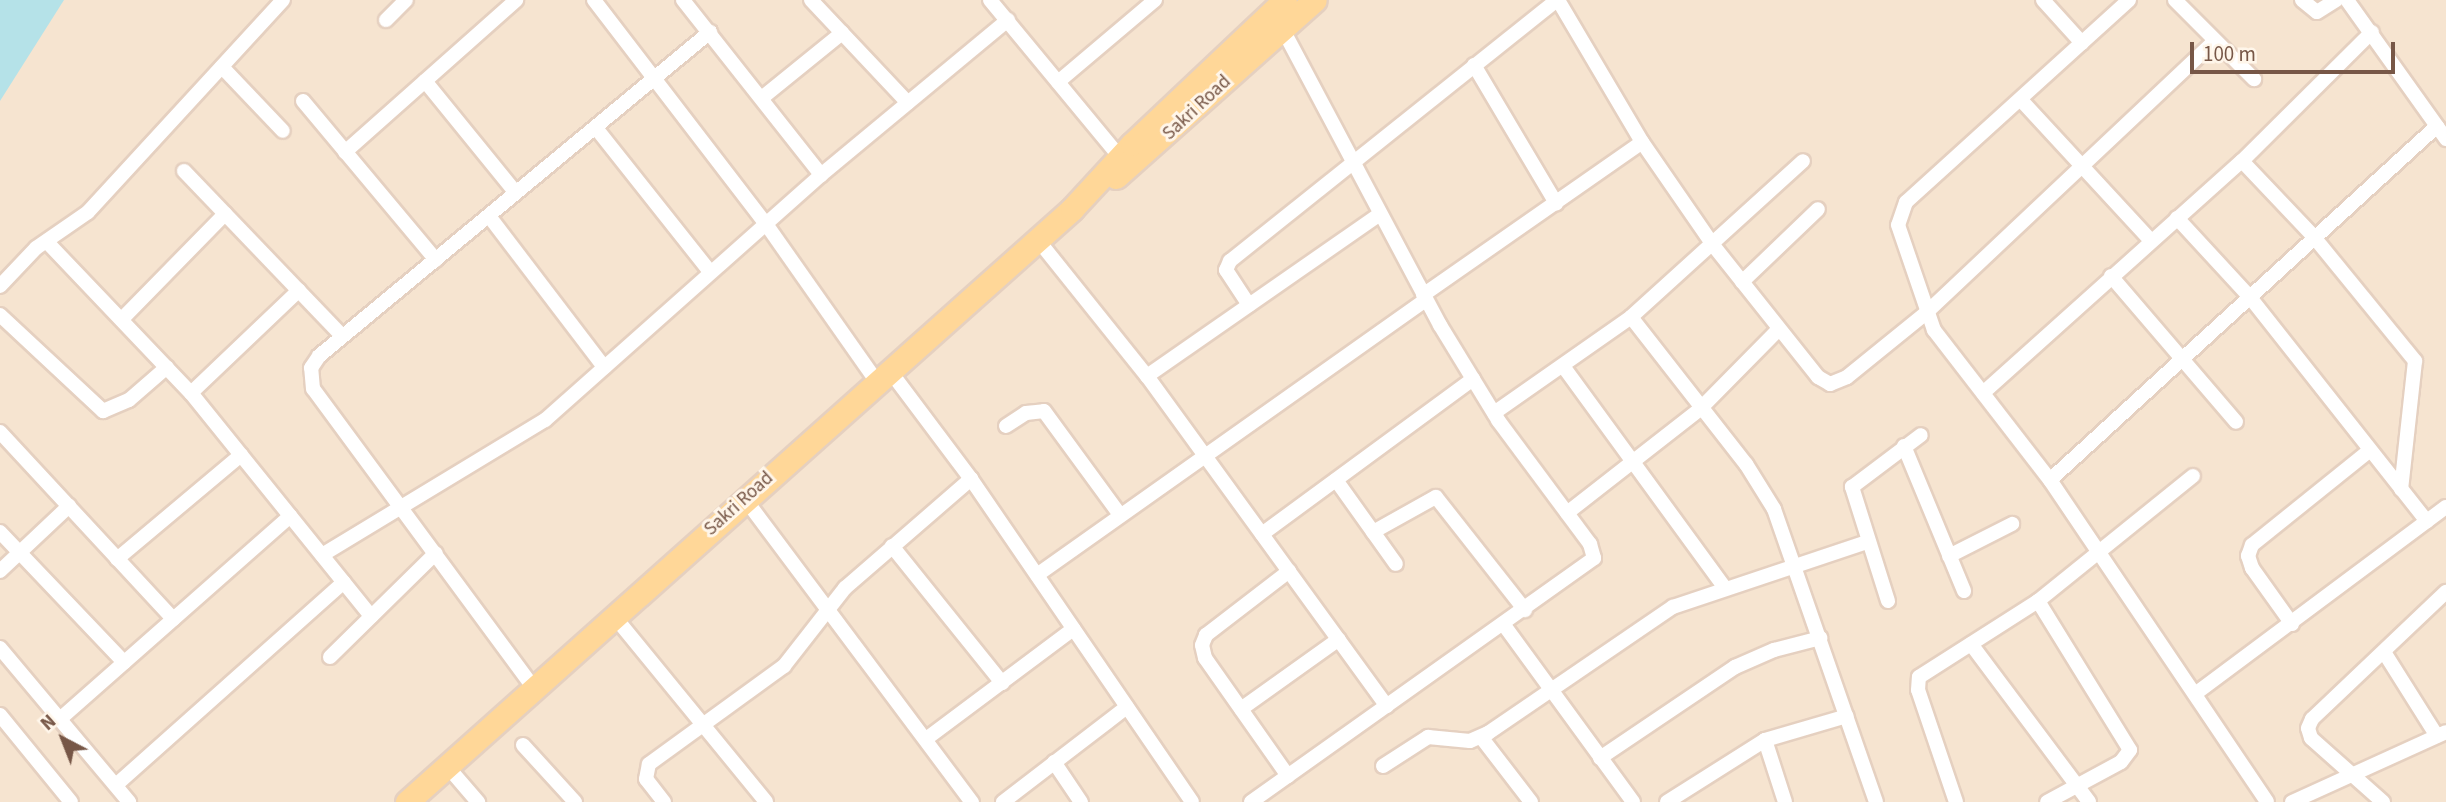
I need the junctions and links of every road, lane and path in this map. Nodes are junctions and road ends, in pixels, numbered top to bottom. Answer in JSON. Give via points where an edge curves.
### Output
{"nodes":[{"id":1,"x":283,"y":0,"type":"edge"},
{"id":2,"x":406,"y":0,"type":"edge"},
{"id":3,"x":516,"y":0,"type":"edge"},
{"id":4,"x":594,"y":0,"type":"edge"},
{"id":5,"x":683,"y":0,"type":"edge"},
{"id":6,"x":811,"y":0,"type":"edge"},
{"id":7,"x":1155,"y":0,"type":"edge"},
{"id":8,"x":1315,"y":0,"type":"edge"},
{"id":9,"x":1557,"y":0,"type":"edge"},
{"id":10,"x":2043,"y":0,"type":"edge"},
{"id":11,"x":2129,"y":0,"type":"edge"},
{"id":12,"x":2175,"y":0,"type":"edge"},
{"id":13,"x":2302,"y":0,"type":"edge"},
{"id":14,"x":2336,"y":0,"type":"edge"},
{"id":15,"x":2347,"y":0,"type":"edge"},
{"id":16,"x":997,"y":2,"type":"edge"},
{"id":17,"x":1280,"y":13,"type":"edge"},
{"id":18,"x":386,"y":20,"type":"dead end"},
{"id":19,"x":1008,"y":20,"type":"junction"},
{"id":20,"x":710,"y":32,"type":"junction"},
{"id":21,"x":2372,"y":32,"type":"junction"},
{"id":22,"x":842,"y":33,"type":"junction"},
{"id":23,"x":2214,"y":42,"type":"junction"},
{"id":24,"x":2082,"y":43,"type":"junction"},
{"id":25,"x":1474,"y":65,"type":"junction"},
{"id":26,"x":222,"y":67,"type":"junction"},
{"id":27,"x":657,"y":78,"type":"junction"},
{"id":28,"x":2254,"y":79,"type":"dead end"},
{"id":29,"x":425,"y":81,"type":"junction"},
{"id":30,"x":1058,"y":82,"type":"junction"},
{"id":31,"x":763,"y":97,"type":"junction"},
{"id":32,"x":2021,"y":100,"type":"junction"},
{"id":33,"x":303,"y":101,"type":"dead end"},
{"id":34,"x":908,"y":103,"type":"junction"},
{"id":35,"x":2437,"y":127,"type":"junction"},
{"id":36,"x":596,"y":128,"type":"junction"},
{"id":37,"x":283,"y":131,"type":"dead end"},
{"id":38,"x":2446,"y":139,"type":"edge"},
{"id":39,"x":1642,"y":142,"type":"junction"},
{"id":40,"x":345,"y":152,"type":"junction"},
{"id":41,"x":1120,"y":157,"type":"junction"},
{"id":42,"x":1352,"y":161,"type":"junction"},
{"id":43,"x":1803,"y":161,"type":"dead end"},
{"id":44,"x":2242,"y":161,"type":"junction"},
{"id":45,"x":2080,"y":168,"type":"junction"},
{"id":46,"x":184,"y":171,"type":"dead end"},
{"id":47,"x":821,"y":175,"type":"junction"},
{"id":48,"x":516,"y":194,"type":"junction"},
{"id":49,"x":1556,"y":203,"type":"junction"},
{"id":50,"x":1072,"y":209,"type":"junction"},
{"id":51,"x":1818,"y":209,"type":"dead end"},
{"id":52,"x":225,"y":214,"type":"junction"},
{"id":53,"x":1379,"y":215,"type":"junction"},
{"id":54,"x":489,"y":216,"type":"junction"},
{"id":55,"x":2177,"y":218,"type":"junction"},
{"id":56,"x":766,"y":223,"type":"junction"},
{"id":57,"x":2314,"y":237,"type":"junction"},
{"id":58,"x":1038,"y":240,"type":"junction"},
{"id":59,"x":2151,"y":241,"type":"junction"},
{"id":60,"x":47,"y":242,"type":"junction"},
{"id":61,"x":1713,"y":245,"type":"junction"},
{"id":62,"x":436,"y":260,"type":"junction"},
{"id":63,"x":710,"y":272,"type":"junction"},
{"id":64,"x":2111,"y":276,"type":"junction"},
{"id":65,"x":1742,"y":282,"type":"junction"},
{"id":66,"x":0,"y":286,"type":"edge"},
{"id":67,"x":299,"y":290,"type":"junction"},
{"id":68,"x":2249,"y":296,"type":"junction"},
{"id":69,"x":1424,"y":297,"type":"junction"},
{"id":70,"x":1250,"y":306,"type":"junction"},
{"id":71,"x":1926,"y":313,"type":"junction"},
{"id":72,"x":0,"y":315,"type":"edge"},
{"id":73,"x":1631,"y":317,"type":"junction"},
{"id":74,"x":123,"y":318,"type":"junction"},
{"id":75,"x":1779,"y":329,"type":"junction"},
{"id":76,"x":342,"y":336,"type":"junction"},
{"id":77,"x":2182,"y":357,"type":"junction"},
{"id":78,"x":1563,"y":366,"type":"junction"},
{"id":79,"x":167,"y":367,"type":"junction"},
{"id":80,"x":604,"y":367,"type":"junction"},
{"id":81,"x":883,"y":376,"type":"junction"},
{"id":82,"x":1147,"y":376,"type":"junction"},
{"id":83,"x":1473,"y":379,"type":"junction"},
{"id":84,"x":191,"y":393,"type":"junction"},
{"id":85,"x":1983,"y":393,"type":"junction"},
{"id":86,"x":1700,"y":409,"type":"junction"},
{"id":87,"x":1494,"y":413,"type":"junction"},
{"id":88,"x":2236,"y":422,"type":"dead end"},
{"id":89,"x":1006,"y":426,"type":"dead end"},
{"id":90,"x":0,"y":432,"type":"edge"},
{"id":91,"x":1921,"y":435,"type":"dead end"},
{"id":92,"x":1904,"y":446,"type":"junction"},
{"id":93,"x":2370,"y":450,"type":"junction"},
{"id":94,"x":1204,"y":454,"type":"junction"},
{"id":95,"x":241,"y":455,"type":"junction"},
{"id":96,"x":1631,"y":463,"type":"junction"},
{"id":97,"x":2193,"y":476,"type":"dead end"},
{"id":98,"x":971,"y":479,"type":"junction"},
{"id":99,"x":1336,"y":480,"type":"junction"},
{"id":100,"x":2050,"y":480,"type":"junction"},
{"id":101,"x":2401,"y":489,"type":"junction"},
{"id":102,"x":745,"y":499,"type":"junction"},
{"id":103,"x":401,"y":505,"type":"junction"},
{"id":104,"x":69,"y":506,"type":"junction"},
{"id":105,"x":2446,"y":507,"type":"edge"},
{"id":106,"x":1567,"y":513,"type":"junction"},
{"id":107,"x":1120,"y":515,"type":"junction"},
{"id":108,"x":290,"y":516,"type":"junction"},
{"id":109,"x":2427,"y":521,"type":"junction"},
{"id":110,"x":2012,"y":524,"type":"dead end"},
{"id":111,"x":0,"y":533,"type":"edge"},
{"id":112,"x":1373,"y":533,"type":"junction"},
{"id":113,"x":1262,"y":534,"type":"junction"},
{"id":114,"x":1867,"y":541,"type":"junction"},
{"id":115,"x":892,"y":546,"type":"junction"},
{"id":116,"x":2097,"y":550,"type":"junction"},
{"id":117,"x":20,"y":552,"type":"junction"},
{"id":118,"x":436,"y":553,"type":"junction"},
{"id":119,"x":322,"y":555,"type":"junction"},
{"id":120,"x":1949,"y":556,"type":"junction"},
{"id":121,"x":117,"y":559,"type":"junction"},
{"id":122,"x":1396,"y":564,"type":"dead end"},
{"id":123,"x":1796,"y":567,"type":"junction"},
{"id":124,"x":0,"y":571,"type":"edge"},
{"id":125,"x":1289,"y":571,"type":"junction"},
{"id":126,"x":1037,"y":575,"type":"junction"},
{"id":127,"x":344,"y":582,"type":"junction"},
{"id":128,"x":1725,"y":588,"type":"junction"},
{"id":129,"x":1964,"y":591,"type":"dead end"},
{"id":130,"x":2446,"y":592,"type":"edge"},
{"id":131,"x":1888,"y":601,"type":"dead end"},
{"id":132,"x":2038,"y":601,"type":"junction"},
{"id":133,"x":830,"y":606,"type":"junction"},
{"id":134,"x":1525,"y":610,"type":"junction"},
{"id":135,"x":371,"y":616,"type":"junction"},
{"id":136,"x":614,"y":616,"type":"junction"},
{"id":137,"x":173,"y":619,"type":"junction"},
{"id":138,"x":2292,"y":624,"type":"junction"},
{"id":139,"x":1504,"y":625,"type":"junction"},
{"id":140,"x":1073,"y":629,"type":"junction"},
{"id":141,"x":1820,"y":638,"type":"junction"},
{"id":142,"x":1339,"y":639,"type":"junction"},
{"id":143,"x":1971,"y":645,"type":"junction"},
{"id":144,"x":0,"y":648,"type":"edge"},
{"id":145,"x":2384,"y":652,"type":"junction"},
{"id":146,"x":330,"y":657,"type":"dead end"},
{"id":147,"x":124,"y":662,"type":"junction"},
{"id":148,"x":1002,"y":683,"type":"junction"},
{"id":149,"x":533,"y":687,"type":"junction"},
{"id":150,"x":1550,"y":689,"type":"junction"},
{"id":151,"x":2194,"y":695,"type":"junction"},
{"id":152,"x":1387,"y":706,"type":"junction"},
{"id":153,"x":1127,"y":708,"type":"junction"},
{"id":154,"x":1241,"y":709,"type":"junction"},
{"id":155,"x":0,"y":715,"type":"edge"},
{"id":156,"x":1847,"y":716,"type":"junction"},
{"id":157,"x":60,"y":719,"type":"junction"},
{"id":158,"x":704,"y":726,"type":"junction"},
{"id":159,"x":2442,"y":734,"type":"edge"},
{"id":160,"x":1481,"y":737,"type":"junction"},
{"id":161,"x":926,"y":739,"type":"junction"},
{"id":162,"x":1765,"y":740,"type":"junction"},
{"id":163,"x":523,"y":744,"type":"dead end"},
{"id":164,"x":1600,"y":758,"type":"junction"},
{"id":165,"x":1054,"y":762,"type":"junction"},
{"id":166,"x":447,"y":766,"type":"junction"},
{"id":167,"x":1383,"y":766,"type":"dead end"},
{"id":168,"x":2353,"y":772,"type":"junction"},
{"id":169,"x":1288,"y":776,"type":"junction"},
{"id":170,"x":116,"y":785,"type":"junction"},
{"id":171,"x":2077,"y":786,"type":"junction"},
{"id":172,"x":71,"y":802,"type":"edge"},
{"id":173,"x":129,"y":802,"type":"edge"},
{"id":174,"x":407,"y":802,"type":"edge"},
{"id":175,"x":478,"y":802,"type":"edge"},
{"id":176,"x":575,"y":802,"type":"edge"},
{"id":177,"x":664,"y":802,"type":"edge"},
{"id":178,"x":766,"y":802,"type":"edge"},
{"id":179,"x":972,"y":802,"type":"edge"},
{"id":180,"x":1003,"y":802,"type":"edge"},
{"id":181,"x":1081,"y":802,"type":"edge"},
{"id":182,"x":1192,"y":802,"type":"edge"},
{"id":183,"x":1251,"y":802,"type":"edge"},
{"id":184,"x":1531,"y":802,"type":"edge"},
{"id":185,"x":1633,"y":802,"type":"edge"},
{"id":186,"x":1667,"y":802,"type":"edge"},
{"id":187,"x":1785,"y":802,"type":"edge"},
{"id":188,"x":1876,"y":802,"type":"edge"},
{"id":189,"x":1956,"y":802,"type":"edge"},
{"id":190,"x":2047,"y":802,"type":"edge"},
{"id":191,"x":2089,"y":802,"type":"edge"},
{"id":192,"x":2267,"y":802,"type":"edge"},
{"id":193,"x":2292,"y":802,"type":"edge"},
{"id":194,"x":2383,"y":802,"type":"edge"}],
"edges":[{"from":1,"to":26,"type":"street"},
{"from":2,"to":18,"type":"street"},
{"from":3,"to":29,"type":"street"},
{"from":4,"to":27,"type":"street"},
{"from":5,"to":20,"type":"street"},
{"from":6,"to":22,"type":"street"},
{"from":7,"to":30,"type":"street"},
{"from":8,"to":17,"type":"main road","name":"Sakri Road"},
{"from":9,"to":25,"type":"street"},
{"from":9,"to":39,"type":"street"},
{"from":10,"to":24,"type":"street"},
{"from":11,"to":24,"type":"street"},
{"from":12,"to":23,"type":"street"},
{"from":13,"to":14,"type":"street","via":[[2317,12]]},
{"from":15,"to":21,"type":"street"},
{"from":16,"to":19,"type":"street"},
{"from":17,"to":41,"type":"main road","name":"Sakri Road"},
{"from":17,"to":42,"type":"street"},
{"from":17,"to":50,"type":"main road","name":"Sakri Road","via":[[1149,152]]},
{"from":19,"to":30,"type":"street"},
{"from":19,"to":34,"type":"street"},
{"from":20,"to":27,"type":"street"},
{"from":20,"to":31,"type":"street"},
{"from":21,"to":35,"type":"street"},
{"from":21,"to":44,"type":"street"},
{"from":22,"to":31,"type":"street"},
{"from":22,"to":34,"type":"street"},
{"from":23,"to":28,"type":"street"},
{"from":23,"to":45,"type":"street"},
{"from":24,"to":32,"type":"street"},
{"from":25,"to":42,"type":"street"},
{"from":25,"to":49,"type":"street"},
{"from":26,"to":37,"type":"street"},
{"from":26,"to":60,"type":"street","via":[[88,212]]},
{"from":27,"to":36,"type":"street"},
{"from":27,"to":56,"type":"street"},
{"from":29,"to":40,"type":"street"},
{"from":29,"to":48,"type":"street"},
{"from":30,"to":41,"type":"street"},
{"from":31,"to":47,"type":"street"},
{"from":32,"to":45,"type":"street"},
{"from":32,"to":71,"type":"street","via":[[1901,209],[1900,236]]},
{"from":33,"to":40,"type":"street"},
{"from":34,"to":47,"type":"street"},
{"from":35,"to":38,"type":"street"},
{"from":35,"to":57,"type":"street"},
{"from":36,"to":48,"type":"street"},
{"from":36,"to":63,"type":"street"},
{"from":39,"to":49,"type":"street"},
{"from":39,"to":61,"type":"street"},
{"from":40,"to":62,"type":"street"},
{"from":41,"to":50,"type":"main road","name":"Sakri Road"},
{"from":42,"to":53,"type":"street"},
{"from":42,"to":70,"type":"street","via":[[1230,261],[1226,270]]},
{"from":43,"to":61,"type":"street"},
{"from":44,"to":55,"type":"street"},
{"from":44,"to":57,"type":"street"},
{"from":45,"to":59,"type":"street"},
{"from":45,"to":71,"type":"street"},
{"from":46,"to":52,"type":"street"},
{"from":47,"to":56,"type":"street"},
{"from":48,"to":54,"type":"street"},
{"from":49,"to":69,"type":"street"},
{"from":50,"to":58,"type":"main road","name":"Sakri Road"},
{"from":51,"to":65,"type":"street"},
{"from":52,"to":67,"type":"street"},
{"from":52,"to":74,"type":"street"},
{"from":53,"to":69,"type":"street"},
{"from":53,"to":70,"type":"street"},
{"from":54,"to":62,"type":"street"},
{"from":54,"to":80,"type":"street"},
{"from":55,"to":59,"type":"street"},
{"from":55,"to":68,"type":"street"},
{"from":56,"to":63,"type":"street"},
{"from":56,"to":81,"type":"street"},
{"from":57,"to":68,"type":"street"},
{"from":57,"to":101,"type":"street","via":[[2415,361]]},
{"from":58,"to":81,"type":"main road","name":"Sakri Road"},
{"from":58,"to":82,"type":"street"},
{"from":59,"to":64,"type":"street"},
{"from":60,"to":66,"type":"street"},
{"from":60,"to":74,"type":"street"},
{"from":61,"to":65,"type":"street"},
{"from":61,"to":73,"type":"street"},
{"from":62,"to":76,"type":"street"},
{"from":63,"to":80,"type":"street"},
{"from":64,"to":77,"type":"street"},
{"from":64,"to":85,"type":"street"},
{"from":65,"to":75,"type":"street"},
{"from":67,"to":76,"type":"street"},
{"from":67,"to":84,"type":"street"},
{"from":68,"to":77,"type":"street"},
{"from":68,"to":93,"type":"street"},
{"from":69,"to":83,"type":"street"},
{"from":69,"to":94,"type":"street"},
{"from":70,"to":82,"type":"street"},
{"from":71,"to":75,"type":"street","via":[[1847,377],[1830,384],[1818,377]]},
{"from":71,"to":85,"type":"street"},
{"from":72,"to":79,"type":"street","via":[[92,406],[103,411],[129,400]]},
{"from":73,"to":78,"type":"street"},
{"from":73,"to":86,"type":"street"},
{"from":74,"to":79,"type":"street"},
{"from":75,"to":86,"type":"street"},
{"from":76,"to":103,"type":"street","via":[[319,356],[308,378]]},
{"from":77,"to":88,"type":"street"},
{"from":77,"to":100,"type":"street"},
{"from":78,"to":87,"type":"street"},
{"from":78,"to":96,"type":"street"},
{"from":79,"to":84,"type":"street"},
{"from":80,"to":103,"type":"street","via":[[530,432]]},
{"from":81,"to":98,"type":"street"},
{"from":81,"to":102,"type":"main road","name":"Sakri Road"},
{"from":82,"to":94,"type":"street"},
{"from":83,"to":87,"type":"street"},
{"from":83,"to":99,"type":"street"},
{"from":84,"to":95,"type":"street"},
{"from":85,"to":100,"type":"street"},
{"from":86,"to":96,"type":"street"},
{"from":86,"to":123,"type":"street","via":[[1746,464],[1774,509]]},
{"from":87,"to":106,"type":"street"},
{"from":89,"to":107,"type":"street","via":[[1026,413],[1044,411]]},
{"from":90,"to":104,"type":"street"},
{"from":91,"to":92,"type":"street"},
{"from":92,"to":114,"type":"street","via":[[1852,487]]},
{"from":92,"to":120,"type":"street"},
{"from":93,"to":101,"type":"street"},
{"from":93,"to":138,"type":"street","via":[[2252,545],[2248,556],[2252,568]]},
{"from":94,"to":107,"type":"street"},
{"from":94,"to":113,"type":"street"},
{"from":95,"to":108,"type":"street"},
{"from":95,"to":121,"type":"street"},
{"from":96,"to":106,"type":"street"},
{"from":96,"to":128,"type":"street"},
{"from":97,"to":116,"type":"street"},
{"from":98,"to":115,"type":"street"},
{"from":98,"to":126,"type":"street"},
{"from":99,"to":112,"type":"street"},
{"from":99,"to":113,"type":"street"},
{"from":100,"to":116,"type":"street"},
{"from":101,"to":109,"type":"street"},
{"from":102,"to":133,"type":"street"},
{"from":102,"to":136,"type":"main road","name":"Sakri Road"},
{"from":103,"to":118,"type":"street"},
{"from":103,"to":119,"type":"street"},
{"from":104,"to":117,"type":"street"},
{"from":104,"to":121,"type":"street"},
{"from":105,"to":109,"type":"street"},
{"from":106,"to":134,"type":"street","via":[[1590,544],[1594,558]]},
{"from":107,"to":126,"type":"street"},
{"from":108,"to":119,"type":"street"},
{"from":108,"to":137,"type":"street"},
{"from":109,"to":138,"type":"street"},
{"from":110,"to":120,"type":"street"},
{"from":111,"to":117,"type":"street"},
{"from":112,"to":122,"type":"street"},
{"from":112,"to":134,"type":"street","via":[[1436,497]]},
{"from":113,"to":125,"type":"street"},
{"from":114,"to":123,"type":"street"},
{"from":114,"to":131,"type":"street"},
{"from":115,"to":133,"type":"street"},
{"from":115,"to":148,"type":"street"},
{"from":116,"to":132,"type":"street"},
{"from":116,"to":151,"type":"street"},
{"from":117,"to":124,"type":"street"},
{"from":117,"to":147,"type":"street"},
{"from":118,"to":135,"type":"street"},
{"from":118,"to":149,"type":"street"},
{"from":119,"to":127,"type":"street"},
{"from":120,"to":129,"type":"street"},
{"from":121,"to":137,"type":"street"},
{"from":123,"to":128,"type":"street"},
{"from":123,"to":141,"type":"street"},
{"from":125,"to":142,"type":"street"},
{"from":125,"to":154,"type":"street","via":[[1206,635],[1202,645],[1205,657]]},
{"from":126,"to":140,"type":"street"},
{"from":127,"to":135,"type":"street"},
{"from":127,"to":170,"type":"street"},
{"from":128,"to":150,"type":"street","via":[[1673,607]]},
{"from":130,"to":145,"type":"street"},
{"from":132,"to":143,"type":"street"},
{"from":132,"to":171,"type":"street","via":[[2130,750],[2121,762]]},
{"from":133,"to":158,"type":"street","via":[[797,654]]},
{"from":133,"to":161,"type":"street"},
{"from":134,"to":139,"type":"street"},
{"from":135,"to":146,"type":"street"},
{"from":136,"to":149,"type":"main road","name":"Sakri Road"},
{"from":136,"to":158,"type":"street"},
{"from":137,"to":147,"type":"street"},
{"from":138,"to":151,"type":"street"},
{"from":139,"to":150,"type":"street"},
{"from":139,"to":152,"type":"street"},
{"from":140,"to":148,"type":"street"},
{"from":140,"to":153,"type":"street"},
{"from":141,"to":156,"type":"street"},
{"from":141,"to":164,"type":"street","via":[[1735,667]]},
{"from":142,"to":152,"type":"street"},
{"from":142,"to":154,"type":"street"},
{"from":143,"to":171,"type":"street"},
{"from":143,"to":189,"type":"street","via":[[1923,673],[1916,683]]},
{"from":144,"to":157,"type":"street"},
{"from":145,"to":159,"type":"street"},
{"from":145,"to":168,"type":"street","via":[[2312,719],[2308,728],[2311,738]]},
{"from":147,"to":157,"type":"street"},
{"from":148,"to":161,"type":"street"},
{"from":149,"to":166,"type":"main road","name":"Sakri Road"},
{"from":150,"to":160,"type":"street"},
{"from":150,"to":164,"type":"street"},
{"from":151,"to":192,"type":"street"},
{"from":152,"to":169,"type":"street"},
{"from":153,"to":165,"type":"street"},
{"from":153,"to":182,"type":"street"},
{"from":154,"to":169,"type":"street"},
{"from":155,"to":172,"type":"street"},
{"from":156,"to":162,"type":"street"},
{"from":156,"to":188,"type":"street"},
{"from":157,"to":170,"type":"street"},
{"from":158,"to":177,"type":"street","via":[[649,764],[646,779]]},
{"from":158,"to":178,"type":"street"},
{"from":159,"to":168,"type":"street"},
{"from":160,"to":167,"type":"street","via":[[1470,741],[1428,737]]},
{"from":160,"to":184,"type":"street"},
{"from":161,"to":179,"type":"street"},
{"from":162,"to":186,"type":"street"},
{"from":162,"to":187,"type":"street"},
{"from":163,"to":176,"type":"street"},
{"from":164,"to":185,"type":"street"},
{"from":165,"to":180,"type":"street"},
{"from":165,"to":181,"type":"street"},
{"from":166,"to":174,"type":"main road","name":"Sakri Road"},
{"from":166,"to":175,"type":"street"},
{"from":168,"to":193,"type":"street"},
{"from":168,"to":194,"type":"street"},
{"from":169,"to":183,"type":"street"},
{"from":170,"to":173,"type":"street"},
{"from":171,"to":190,"type":"street"},
{"from":171,"to":191,"type":"street"}]}
